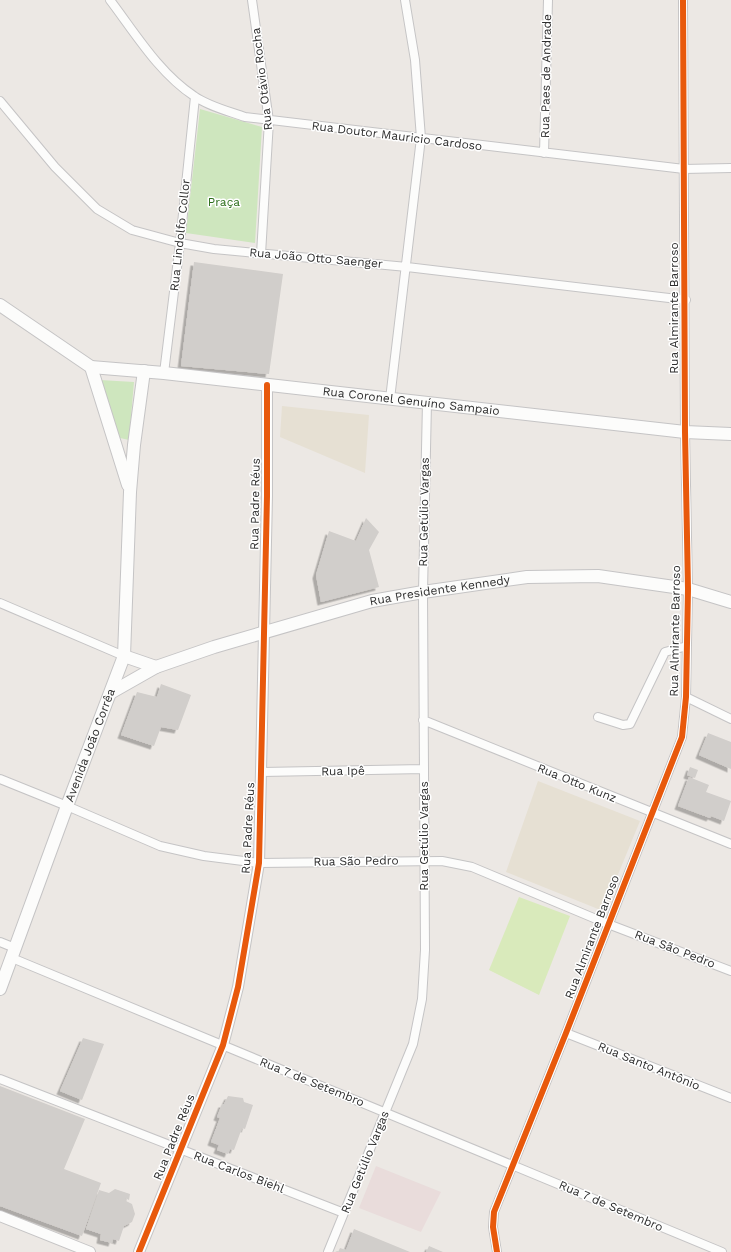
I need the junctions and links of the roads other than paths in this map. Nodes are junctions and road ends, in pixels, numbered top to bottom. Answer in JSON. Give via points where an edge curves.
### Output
{"nodes":[{"id":1,"x":110,"y":0,"type":"edge"},
{"id":2,"x":252,"y":0,"type":"edge"},
{"id":3,"x":405,"y":0,"type":"edge"},
{"id":4,"x":548,"y":0,"type":"edge"},
{"id":5,"x":683,"y":0,"type":"edge"},
{"id":6,"x":195,"y":97,"type":"junction"},
{"id":7,"x":0,"y":102,"type":"edge"},
{"id":8,"x":269,"y":121,"type":"junction"},
{"id":9,"x":422,"y":138,"type":"junction"},
{"id":10,"x":544,"y":153,"type":"junction"},
{"id":11,"x":731,"y":168,"type":"edge"},
{"id":12,"x":684,"y":169,"type":"junction"},
{"id":13,"x":180,"y":243,"type":"junction"},
{"id":14,"x":261,"y":254,"type":"junction"},
{"id":15,"x":407,"y":267,"type":"junction"},
{"id":16,"x":686,"y":300,"type":"junction"},
{"id":17,"x":0,"y":305,"type":"edge"},
{"id":18,"x":91,"y":367,"type":"junction"},
{"id":19,"x":144,"y":371,"type":"junction"},
{"id":20,"x":164,"y":373,"type":"junction"},
{"id":21,"x":267,"y":384,"type":"junction"},
{"id":22,"x":390,"y":399,"type":"junction"},
{"id":23,"x":427,"y":402,"type":"junction"},
{"id":24,"x":685,"y":432,"type":"junction"},
{"id":25,"x":731,"y":434,"type":"edge"},
{"id":26,"x":134,"y":445,"type":"junction"},
{"id":27,"x":116,"y":446,"type":"junction"},
{"id":28,"x":130,"y":492,"type":"junction"},
{"id":29,"x":688,"y":590,"type":"junction"},
{"id":30,"x":423,"y":592,"type":"junction"},
{"id":31,"x":731,"y":602,"type":"edge"},
{"id":32,"x":0,"y":603,"type":"edge"},
{"id":33,"x":264,"y":632,"type":"junction"},
{"id":34,"x":687,"y":646,"type":"junction"},
{"id":35,"x":124,"y":656,"type":"junction"},
{"id":36,"x":156,"y":667,"type":"junction"},
{"id":37,"x":112,"y":692,"type":"junction"},
{"id":38,"x":686,"y":697,"type":"junction"},
{"id":39,"x":598,"y":717,"type":"dead end"},
{"id":40,"x":731,"y":719,"type":"edge"},
{"id":41,"x":423,"y":720,"type":"junction"},
{"id":42,"x":424,"y":770,"type":"junction"},
{"id":43,"x":262,"y":772,"type":"junction"},
{"id":44,"x":0,"y":779,"type":"edge"},
{"id":45,"x":67,"y":806,"type":"junction"},
{"id":46,"x":652,"y":813,"type":"junction"},
{"id":47,"x":731,"y":844,"type":"edge"},
{"id":48,"x":424,"y":860,"type":"junction"},
{"id":49,"x":260,"y":863,"type":"junction"},
{"id":50,"x":608,"y":924,"type":"junction"},
{"id":51,"x":0,"y":942,"type":"edge"},
{"id":52,"x":13,"y":953,"type":"junction"},
{"id":53,"x":731,"y":970,"type":"edge"},
{"id":54,"x":0,"y":989,"type":"edge"},
{"id":55,"x":566,"y":1034,"type":"junction"},
{"id":56,"x":223,"y":1045,"type":"junction"},
{"id":57,"x":0,"y":1079,"type":"edge"},
{"id":58,"x":731,"y":1098,"type":"edge"},
{"id":59,"x":386,"y":1112,"type":"junction"},
{"id":60,"x":181,"y":1150,"type":"junction"},
{"id":61,"x":513,"y":1165,"type":"junction"},
{"id":62,"x":344,"y":1214,"type":"junction"},
{"id":63,"x":0,"y":1216,"type":"edge"},
{"id":64,"x":90,"y":1252,"type":"edge"},
{"id":65,"x":139,"y":1252,"type":"edge"},
{"id":66,"x":328,"y":1252,"type":"edge"},
{"id":67,"x":497,"y":1252,"type":"edge"},
{"id":68,"x":722,"y":1252,"type":"edge"}],
"edges":[{"from":1,"to":6,"type":"street","name":"Rua Doutor Mauricio Cardoso","via":[[154,58],[176,82]]},
{"from":2,"to":8,"type":"street","name":"Rua Otávio Rocha"},
{"from":3,"to":9,"type":"street","via":[[416,60]]},
{"from":4,"to":10,"type":"street","name":"Rua Paes de Andrade"},
{"from":5,"to":12,"type":"street","name":"Rua Almirante Barroso"},
{"from":6,"to":8,"type":"street","name":"Rua Doutor Mauricio Cardoso","via":[[245,117]]},
{"from":6,"to":13,"type":"street","name":"Rua Lindolfo Collor"},
{"from":7,"to":13,"type":"street","name":"Rua João Otto Saenger","via":[[55,167],[97,209],[132,230]]},
{"from":8,"to":9,"type":"street","name":"Rua Doutor Mauricio Cardoso"},
{"from":8,"to":14,"type":"street","name":"Rua Otávio Rocha"},
{"from":9,"to":10,"type":"street","name":"Rua Doutor Mauricio Cardoso"},
{"from":9,"to":15,"type":"street"},
{"from":10,"to":12,"type":"street","name":"Rua Doutor Mauricio Cardoso"},
{"from":11,"to":12,"type":"street","name":"Rua Doutor Mauricio Cardoso"},
{"from":12,"to":16,"type":"street","name":"Rua Almirante Barroso"},
{"from":13,"to":14,"type":"street","name":"Rua João Otto Saenger"},
{"from":13,"to":20,"type":"street","name":"Rua Lindolfo Collor"},
{"from":14,"to":15,"type":"street","name":"Rua João Otto Saenger"},
{"from":15,"to":16,"type":"street","name":"Rua João Otto Saenger"},
{"from":15,"to":22,"type":"street"},
{"from":16,"to":24,"type":"street","name":"Rua Almirante Barroso"},
{"from":17,"to":18,"type":"main road"},
{"from":18,"to":19,"type":"main road","name":"Rua Coronel Genuíno Sampaio"},
{"from":18,"to":27,"type":"main road","name":"Avenida João Corrêa"},
{"from":19,"to":20,"type":"main road","name":"Rua Coronel Genuíno Sampaio"},
{"from":19,"to":26,"type":"main road","name":"Avenida João Corrêa"},
{"from":20,"to":21,"type":"main road","name":"Rua Coronel Genuíno Sampaio"},
{"from":21,"to":22,"type":"main road","name":"Rua Coronel Genuíno Sampaio"},
{"from":21,"to":33,"type":"street","name":"Rua Padre Réus"},
{"from":22,"to":23,"type":"main road","name":"Rua Coronel Genuíno Sampaio"},
{"from":23,"to":24,"type":"main road","name":"Rua Coronel Genuíno Sampaio"},
{"from":23,"to":30,"type":"street","name":"Rua Getúlio Vargas"},
{"from":24,"to":25,"type":"main road","name":"Rua Coronel Genuíno Sampaio"},
{"from":24,"to":29,"type":"street","name":"Rua Almirante Barroso"},
{"from":26,"to":27,"type":"main road","via":[[129,448]]},
{"from":26,"to":28,"type":"main road","name":"Avenida João Corrêa"},
{"from":27,"to":28,"type":"main road","name":"Avenida João Corrêa"},
{"from":28,"to":35,"type":"main road","name":"Avenida João Corrêa"},
{"from":29,"to":30,"type":"main road","name":"Rua Presidente Kennedy","via":[[598,576],[528,577]]},
{"from":29,"to":31,"type":"main road","name":"Rua Presidente Kennedy"},
{"from":29,"to":34,"type":"street","name":"Rua Almirante Barroso"},
{"from":30,"to":33,"type":"main road","name":"Rua Presidente Kennedy","via":[[372,601]]},
{"from":30,"to":41,"type":"street","name":"Rua Getúlio Vargas"},
{"from":32,"to":35,"type":"street"},
{"from":33,"to":36,"type":"main road","name":"Rua Presidente Kennedy"},
{"from":33,"to":43,"type":"street","name":"Rua Padre Réus"},
{"from":34,"to":38,"type":"street","name":"Rua Almirante Barroso"},
{"from":34,"to":39,"type":"street","via":[[665,652],[630,724],[623,725]]},
{"from":35,"to":36,"type":"main road"},
{"from":35,"to":37,"type":"main road","name":"Avenida João Corrêa"},
{"from":36,"to":37,"type":"main road","name":"Rua Presidente Kennedy"},
{"from":37,"to":45,"type":"main road","name":"Avenida João Corrêa"},
{"from":38,"to":40,"type":"street"},
{"from":38,"to":46,"type":"street","name":"Rua Almirante Barroso","via":[[682,737]]},
{"from":41,"to":42,"type":"street","name":"Rua Getúlio Vargas"},
{"from":41,"to":46,"type":"street","name":"Rua Otto Kunz"},
{"from":42,"to":43,"type":"street","name":"Rua Ipê"},
{"from":42,"to":48,"type":"street","name":"Rua Getúlio Vargas"},
{"from":43,"to":49,"type":"street","name":"Rua Padre Réus"},
{"from":44,"to":45,"type":"street","name":"Rua São Pedro"},
{"from":45,"to":49,"type":"street","name":"Rua São Pedro","via":[[160,846],[204,856]]},
{"from":45,"to":52,"type":"main road","name":"Avenida João Corrêa"},
{"from":46,"to":47,"type":"street","name":"Rua Otto Kunz"},
{"from":46,"to":50,"type":"street","name":"Rua Almirante Barroso"},
{"from":48,"to":49,"type":"street","name":"Rua São Pedro"},
{"from":48,"to":50,"type":"street","name":"Rua São Pedro","via":[[442,860],[472,868]]},
{"from":48,"to":59,"type":"street","name":"Rua Getúlio Vargas","via":[[425,950],[422,999],[413,1044]]},
{"from":49,"to":56,"type":"street","name":"Rua Padre Réus","via":[[238,987]]},
{"from":50,"to":53,"type":"street","name":"Rua São Pedro"},
{"from":50,"to":55,"type":"street","name":"Rua Almirante Barroso"},
{"from":51,"to":52,"type":"street","name":"Rua 7 de Setembro"},
{"from":52,"to":54,"type":"main road","name":"Avenida João Corrêa"},
{"from":52,"to":56,"type":"street","name":"Rua 7 de Setembro"},
{"from":55,"to":58,"type":"street","name":"Rua Santo Antônio"},
{"from":55,"to":61,"type":"street","name":"Rua Almirante Barroso"},
{"from":56,"to":59,"type":"street","name":"Rua 7 de Setembro"},
{"from":56,"to":60,"type":"street","name":"Rua Padre Réus"},
{"from":57,"to":60,"type":"street","name":"Rua Carlos Biehl"},
{"from":59,"to":61,"type":"street","name":"Rua 7 de Setembro"},
{"from":59,"to":62,"type":"street","name":"Rua Getúlio Vargas"},
{"from":60,"to":62,"type":"street","name":"Rua Carlos Biehl"},
{"from":60,"to":65,"type":"street","name":"Rua Padre Réus"},
{"from":61,"to":67,"type":"street","name":"Rua Almirante Barroso","via":[[494,1212],[493,1228]]},
{"from":61,"to":68,"type":"street","name":"Rua 7 de Setembro"},
{"from":62,"to":66,"type":"street","name":"Rua Getúlio Vargas"},
{"from":63,"to":64,"type":"street"}]}
